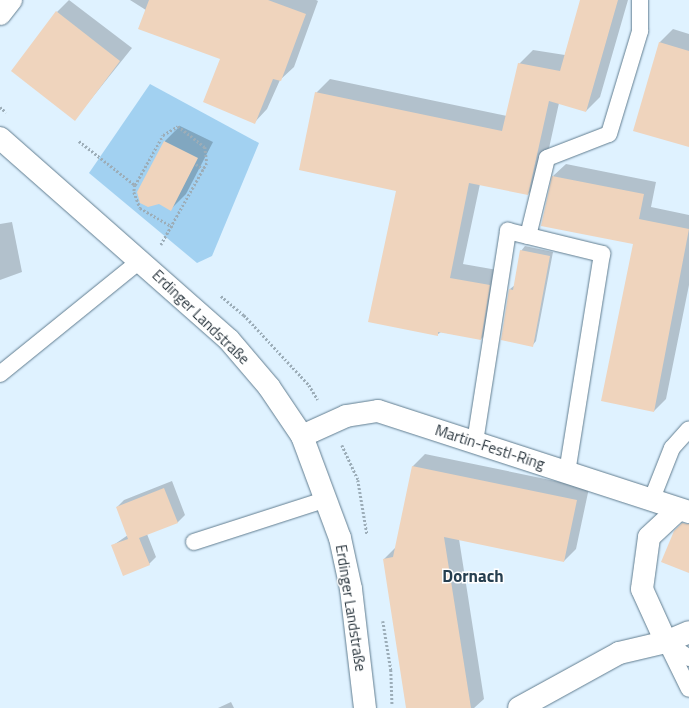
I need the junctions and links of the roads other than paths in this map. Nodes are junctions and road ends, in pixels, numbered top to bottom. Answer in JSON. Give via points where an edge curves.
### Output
{"nodes":[{"id":1,"x":11,"y":0,"type":"edge"},
{"id":2,"x":640,"y":0,"type":"edge"},
{"id":3,"x":0,"y":14,"type":"edge"},
{"id":4,"x":0,"y":138,"type":"edge"},
{"id":5,"x":528,"y":236,"type":"junction"},
{"id":6,"x":141,"y":260,"type":"junction"},
{"id":7,"x":0,"y":374,"type":"edge"},
{"id":8,"x":689,"y":429,"type":"edge"},
{"id":9,"x":302,"y":436,"type":"junction"},
{"id":10,"x":475,"y":442,"type":"junction"},
{"id":11,"x":567,"y":472,"type":"junction"},
{"id":12,"x":327,"y":499,"type":"junction"},
{"id":13,"x":651,"y":501,"type":"junction"},
{"id":14,"x":684,"y":511,"type":"edge"},
{"id":15,"x":194,"y":542,"type":"dead end"},
{"id":16,"x":689,"y":632,"type":"edge"},
{"id":17,"x":666,"y":642,"type":"junction"},
{"id":18,"x":689,"y":658,"type":"edge"},
{"id":19,"x":689,"y":689,"type":"edge"},
{"id":20,"x":365,"y":708,"type":"edge"},
{"id":21,"x":519,"y":708,"type":"edge"}],
"edges":[{"from":1,"to":3,"type":"street"},
{"from":2,"to":5,"type":"lane","via":[[640,31],[609,134],[547,158]]},
{"from":4,"to":6,"type":"street","name":"Erdinger Landstraße"},
{"from":5,"to":10,"type":"lane","via":[[508,231]]},
{"from":5,"to":11,"type":"lane","via":[[602,254]]},
{"from":6,"to":7,"type":"lane"},
{"from":6,"to":9,"type":"street","name":"Erdinger Landstraße","via":[[228,340],[269,387]]},
{"from":8,"to":13,"type":"lane","via":[[672,448]]},
{"from":9,"to":10,"type":"street","name":"Martin-Festl-Ring","via":[[346,416],[378,411]]},
{"from":9,"to":12,"type":"street","name":"Erdinger Landstraße"},
{"from":10,"to":11,"type":"street","name":"Martin-Festl-Ring"},
{"from":11,"to":13,"type":"street","name":"Martin-Festl-Ring"},
{"from":12,"to":15,"type":"lane"},
{"from":12,"to":20,"type":"street","name":"Erdinger Landstraße","via":[[351,589]]},
{"from":13,"to":14,"type":"street","name":"Martin-Festl-Ring"},
{"from":14,"to":17,"type":"street","name":"Martin-Festl-Ring","via":[[649,537],[642,589]]},
{"from":16,"to":17,"type":"street"},
{"from":17,"to":18,"type":"lane"},
{"from":17,"to":19,"type":"lane"},
{"from":17,"to":21,"type":"street","via":[[619,653]]}]}
